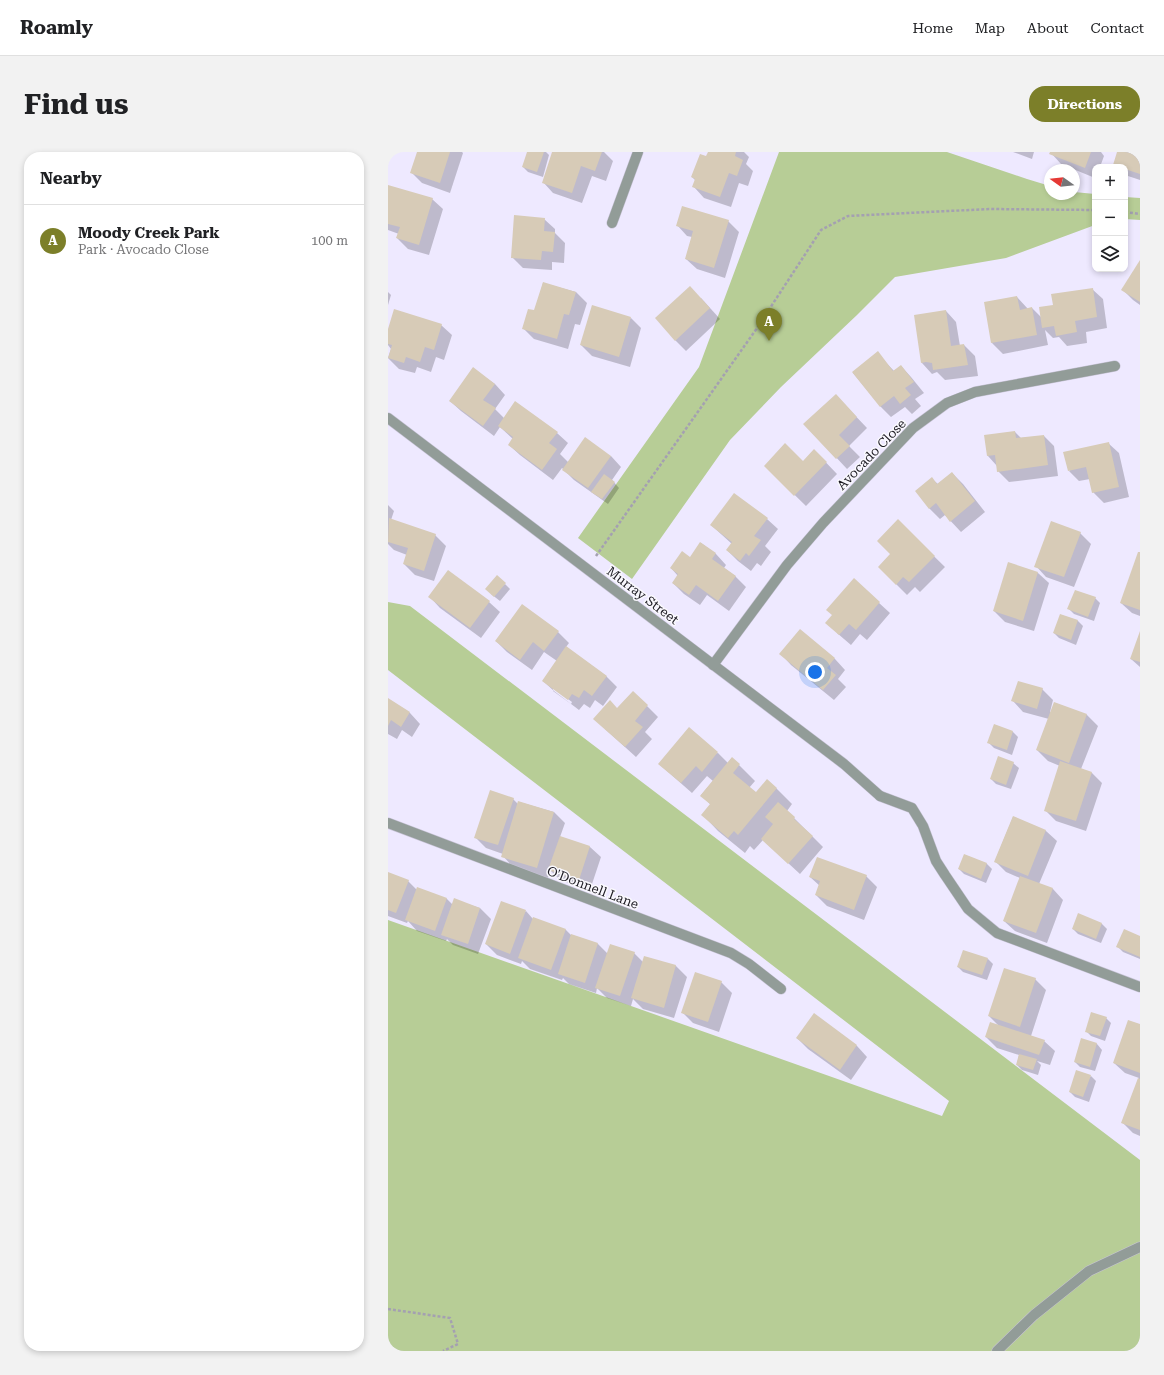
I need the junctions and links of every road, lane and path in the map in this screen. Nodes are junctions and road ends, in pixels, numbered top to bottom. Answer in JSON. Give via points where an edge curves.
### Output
{"nodes":[{"id":1,"x":638,"y":152,"type":"edge"},
{"id":2,"x":1092,"y":210,"type":"edge"},
{"id":3,"x":1128,"y":212,"type":"edge"},
{"id":4,"x":1140,"y":214,"type":"edge"},
{"id":5,"x":612,"y":223,"type":"dead end"},
{"id":6,"x":1116,"y":366,"type":"dead end"},
{"id":7,"x":388,"y":418,"type":"edge"},
{"id":8,"x":587,"y":569,"type":"junction"},
{"id":9,"x":712,"y":665,"type":"junction"},
{"id":10,"x":388,"y":823,"type":"edge"},
{"id":11,"x":1140,"y":987,"type":"edge"},
{"id":12,"x":781,"y":989,"type":"dead end"},
{"id":13,"x":1140,"y":1247,"type":"edge"},
{"id":14,"x":388,"y":1309,"type":"edge"},
{"id":15,"x":443,"y":1351,"type":"edge"},
{"id":16,"x":998,"y":1351,"type":"edge"}],
"edges":[{"from":1,"to":5,"type":"street"},
{"from":2,"to":8,"type":"path","via":[[989,209],[848,216],[821,230],[755,331]]},
{"from":3,"to":4,"type":"path"},
{"from":6,"to":9,"type":"street","name":"Avocado Close","via":[[975,392],[946,403],[913,428],[823,523],[787,565]]},
{"from":7,"to":8,"type":"street","name":"Murray Street"},
{"from":8,"to":9,"type":"street","name":"Murray Street"},
{"from":9,"to":11,"type":"street","name":"Murray Street","via":[[844,764],[880,796],[912,808],[924,826],[936,861],[968,909],[997,933]]},
{"from":10,"to":12,"type":"street","name":"O'Donnell Lane","via":[[730,953]]},
{"from":13,"to":16,"type":"street","via":[[1089,1271],[1034,1315]]},
{"from":14,"to":15,"type":"path","via":[[450,1318],[458,1344]]}]}
